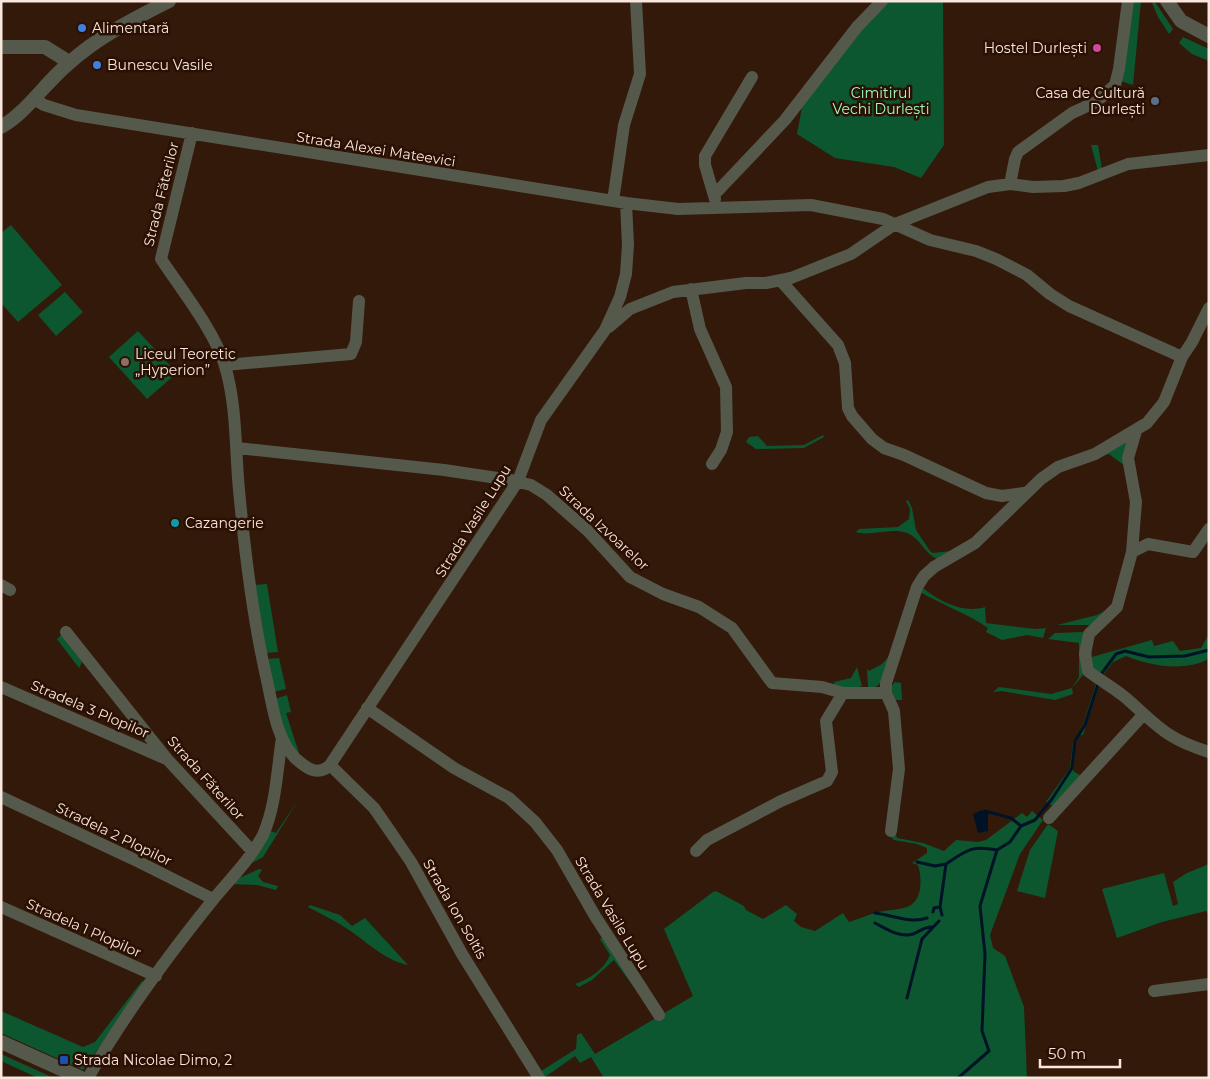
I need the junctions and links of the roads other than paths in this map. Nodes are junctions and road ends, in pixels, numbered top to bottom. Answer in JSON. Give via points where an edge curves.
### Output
{"nodes":[{"id":1,"x":169,"y":1,"type":"edge"},
{"id":2,"x":636,"y":1,"type":"edge"},
{"id":3,"x":882,"y":1,"type":"edge"},
{"id":4,"x":1128,"y":1,"type":"edge"},
{"id":5,"x":1167,"y":1,"type":"edge"},
{"id":6,"x":142,"y":7,"type":"edge"},
{"id":7,"x":1209,"y":36,"type":"edge"},
{"id":8,"x":1,"y":47,"type":"edge"},
{"id":9,"x":69,"y":62,"type":"junction"},
{"id":10,"x":752,"y":77,"type":"dead end"},
{"id":11,"x":34,"y":99,"type":"junction"},
{"id":12,"x":1,"y":127,"type":"edge"},
{"id":13,"x":192,"y":133,"type":"junction"},
{"id":14,"x":1209,"y":155,"type":"edge"},
{"id":15,"x":1010,"y":184,"type":"junction"},
{"id":16,"x":715,"y":201,"type":"junction"},
{"id":17,"x":620,"y":202,"type":"junction"},
{"id":18,"x":895,"y":224,"type":"junction"},
{"id":19,"x":781,"y":281,"type":"junction"},
{"id":20,"x":691,"y":290,"type":"junction"},
{"id":21,"x":359,"y":301,"type":"dead end"},
{"id":22,"x":1209,"y":308,"type":"edge"},
{"id":23,"x":605,"y":330,"type":"junction"},
{"id":24,"x":1182,"y":357,"type":"junction"},
{"id":25,"x":225,"y":365,"type":"junction"},
{"id":26,"x":1136,"y":431,"type":"junction"},
{"id":27,"x":237,"y":448,"type":"junction"},
{"id":28,"x":712,"y":464,"type":"dead end"},
{"id":29,"x":518,"y":481,"type":"junction"},
{"id":30,"x":1024,"y":493,"type":"junction"},
{"id":31,"x":1209,"y":529,"type":"edge"},
{"id":32,"x":1132,"y":552,"type":"junction"},
{"id":33,"x":66,"y":632,"type":"dead end"},
{"id":34,"x":1,"y":687,"type":"edge"},
{"id":35,"x":843,"y":693,"type":"junction"},
{"id":36,"x":886,"y":693,"type":"junction"},
{"id":37,"x":367,"y":708,"type":"junction"},
{"id":38,"x":1143,"y":715,"type":"junction"},
{"id":39,"x":282,"y":738,"type":"junction"},
{"id":40,"x":1209,"y":752,"type":"edge"},
{"id":41,"x":168,"y":759,"type":"junction"},
{"id":42,"x":328,"y":767,"type":"junction"},
{"id":43,"x":1,"y":797,"type":"edge"},
{"id":44,"x":1049,"y":818,"type":"dead end"},
{"id":45,"x":891,"y":831,"type":"dead end"},
{"id":46,"x":252,"y":851,"type":"junction"},
{"id":47,"x":696,"y":851,"type":"dead end"},
{"id":48,"x":213,"y":900,"type":"junction"},
{"id":49,"x":1,"y":908,"type":"edge"},
{"id":50,"x":156,"y":976,"type":"junction"},
{"id":51,"x":1209,"y":984,"type":"edge"},
{"id":52,"x":1154,"y":991,"type":"dead end"},
{"id":53,"x":659,"y":1015,"type":"dead end"},
{"id":54,"x":1,"y":1042,"type":"edge"},
{"id":55,"x":80,"y":1078,"type":"edge"},
{"id":56,"x":88,"y":1078,"type":"edge"},
{"id":57,"x":539,"y":1078,"type":"edge"}],
"edges":[{"from":1,"to":6,"type":"street"},
{"from":2,"to":17,"type":"street","name":"Strada Vasile Lupu","via":[[640,74],[624,125]]},
{"from":3,"to":16,"type":"street","via":[[857,27],[785,120]]},
{"from":4,"to":15,"type":"street","via":[[1115,85],[1096,102],[1072,113],[1018,152]]},
{"from":5,"to":7,"type":"street","via":[[1181,21]]},
{"from":6,"to":9,"type":"street"},
{"from":8,"to":9,"type":"street","via":[[45,47]]},
{"from":9,"to":11,"type":"street"},
{"from":10,"to":16,"type":"street","via":[[705,156]]},
{"from":11,"to":12,"type":"street"},
{"from":11,"to":13,"type":"street","name":"Strada Alexei Mateevici","via":[[76,114]]},
{"from":13,"to":17,"type":"street","name":"Strada Alexei Mateevici"},
{"from":13,"to":25,"type":"street","name":"Strada Făterilor","via":[[161,259],[216,344]]},
{"from":14,"to":15,"type":"street","via":[[1128,164],[1064,186]]},
{"from":15,"to":18,"type":"street","via":[[988,187]]},
{"from":16,"to":17,"type":"street","name":"Strada Alexei Mateevici","via":[[678,209]]},
{"from":16,"to":18,"type":"street","name":"Strada Alexei Mateevici","via":[[812,205]]},
{"from":17,"to":23,"type":"street","name":"Strada Vasile Lupu","via":[[626,274]]},
{"from":18,"to":19,"type":"street","via":[[850,254]]},
{"from":18,"to":24,"type":"street","name":"Strada Alexei Mateevici","via":[[930,240],[996,259],[1027,275],[1069,306]]},
{"from":19,"to":20,"type":"street"},
{"from":19,"to":30,"type":"street","via":[[838,345],[844,363],[848,408],[872,439],[884,448],[986,493],[1002,496]]},
{"from":20,"to":23,"type":"street","via":[[673,292],[641,303]]},
{"from":20,"to":28,"type":"street","via":[[700,329],[726,386],[726,432],[721,450]]},
{"from":21,"to":25,"type":"street","via":[[356,342],[351,354]]},
{"from":22,"to":24,"type":"street"},
{"from":23,"to":29,"type":"street","name":"Strada Vasile Lupu","via":[[541,420]]},
{"from":24,"to":26,"type":"street","via":[[1157,412]]},
{"from":25,"to":27,"type":"street","name":"Strada Făterilor"},
{"from":26,"to":30,"type":"street","via":[[1095,454],[1058,467]]},
{"from":26,"to":32,"type":"street","via":[[1128,458],[1136,502]]},
{"from":27,"to":29,"type":"street","name":"Strada Izvoarelor"},
{"from":27,"to":39,"type":"street","name":"Strada Făterilor","via":[[253,610]]},
{"from":29,"to":35,"type":"street","name":"Strada Izvoarelor","via":[[547,494],[638,582],[699,607],[732,628],[772,683],[822,686]]},
{"from":29,"to":37,"type":"street","name":"Strada Vasile Lupu","via":[[440,603]]},
{"from":30,"to":36,"type":"street","via":[[975,543],[924,576],[912,598],[886,683]]},
{"from":31,"to":32,"type":"street","via":[[1193,552],[1148,544]]},
{"from":32,"to":38,"type":"street","via":[[1117,607],[1089,634],[1085,654],[1088,671],[1126,698]]},
{"from":33,"to":41,"type":"street","name":"Strada Făterilor"},
{"from":34,"to":41,"type":"street","name":"Stradela 3 Plopilor"},
{"from":35,"to":36,"type":"street","name":"Strada Izvoarelor"},
{"from":35,"to":47,"type":"street","via":[[826,721],[832,772],[827,781],[707,840]]},
{"from":36,"to":45,"type":"street","via":[[894,711],[899,769]]},
{"from":37,"to":42,"type":"street","name":"Strada Vasile Lupu"},
{"from":37,"to":53,"type":"street","name":"Strada Vasile Lupu","via":[[454,768],[509,798],[535,822],[557,850]]},
{"from":38,"to":40,"type":"street","via":[[1182,744]]},
{"from":38,"to":44,"type":"street"},
{"from":39,"to":42,"type":"street","name":"Strada Făterilor","via":[[305,766],[317,771]]},
{"from":39,"to":46,"type":"street","name":"Strada Făterilor","via":[[269,818]]},
{"from":41,"to":46,"type":"street","name":"Strada Făterilor"},
{"from":42,"to":57,"type":"street","name":"Strada Ion Soltîs","via":[[374,808],[411,862],[462,954]]},
{"from":43,"to":48,"type":"street","name":"Stradela 2 Plopilor"},
{"from":46,"to":48,"type":"street"},
{"from":48,"to":50,"type":"street"},
{"from":49,"to":50,"type":"street","name":"Stradela 1 Plopilor"},
{"from":50,"to":56,"type":"street","via":[[111,1038]]},
{"from":51,"to":52,"type":"street"},
{"from":54,"to":55,"type":"street"}]}
